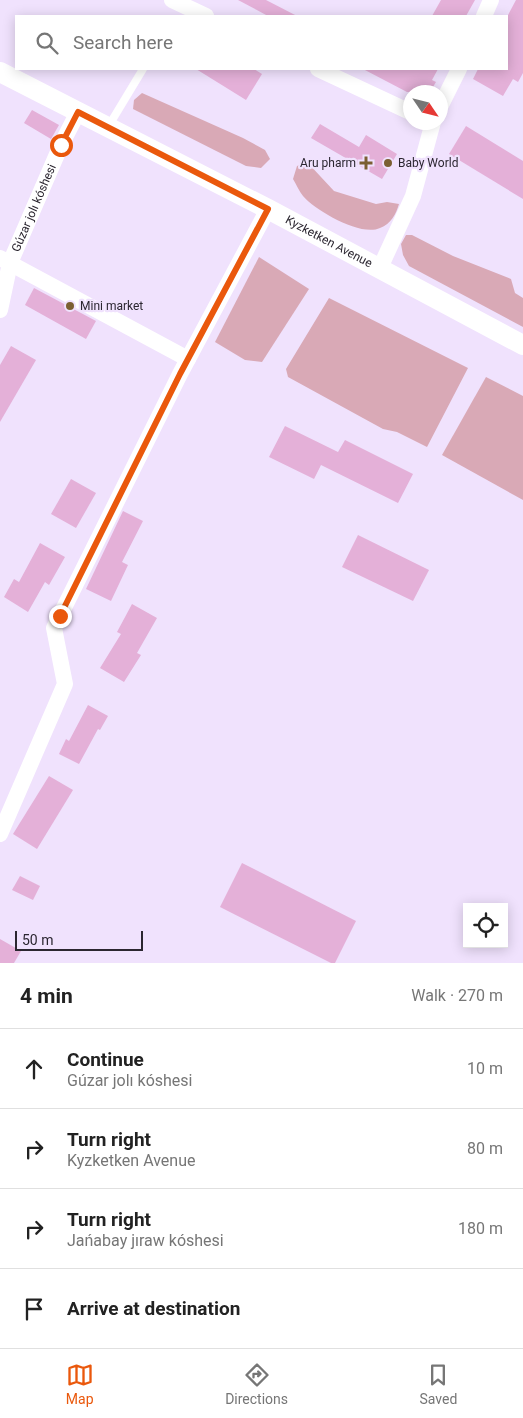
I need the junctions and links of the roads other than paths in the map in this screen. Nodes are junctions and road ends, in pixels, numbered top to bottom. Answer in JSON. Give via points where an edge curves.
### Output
{"nodes":[{"id":1,"x":172,"y":0,"type":"edge"},
{"id":2,"x":492,"y":0,"type":"edge"},
{"id":3,"x":198,"y":11,"type":"edge"},
{"id":4,"x":484,"y":15,"type":"edge"},
{"id":5,"x":142,"y":70,"type":"edge"},
{"id":6,"x":320,"y":70,"type":"edge"},
{"id":7,"x":458,"y":70,"type":"edge"},
{"id":8,"x":0,"y":72,"type":"edge"},
{"id":9,"x":448,"y":91,"type":"edge"},
{"id":10,"x":403,"y":109,"type":"edge"},
{"id":11,"x":78,"y":112,"type":"junction"},
{"id":12,"x":108,"y":128,"type":"junction"},
{"id":13,"x":431,"y":130,"type":"edge"},
{"id":14,"x":268,"y":209,"type":"junction"},
{"id":15,"x":5,"y":261,"type":"edge"},
{"id":16,"x":380,"y":268,"type":"junction"},
{"id":17,"x":0,"y":310,"type":"edge"},
{"id":18,"x":523,"y":345,"type":"edge"},
{"id":19,"x":188,"y":359,"type":"junction"},
{"id":20,"x":0,"y":834,"type":"edge"}],
"edges":[{"from":1,"to":3,"type":"street"},
{"from":2,"to":4,"type":"street"},
{"from":5,"to":12,"type":"lane"},
{"from":6,"to":10,"type":"street"},
{"from":7,"to":9,"type":"street"},
{"from":8,"to":11,"type":"street","name":"Kyzketken Avenue"},
{"from":11,"to":12,"type":"street","name":"Kyzketken Avenue"},
{"from":11,"to":15,"type":"street","name":"Gúzar jolı kóshesi"},
{"from":12,"to":14,"type":"street","name":"Kyzketken Avenue"},
{"from":13,"to":16,"type":"street","via":[[413,196]]},
{"from":14,"to":16,"type":"street","name":"Kyzketken Avenue"},
{"from":14,"to":19,"type":"street"},
{"from":15,"to":17,"type":"street","name":"Gúzar jolı kóshesi"},
{"from":15,"to":19,"type":"street"},
{"from":16,"to":18,"type":"street","name":"Kyzketken Avenue"},
{"from":19,"to":20,"type":"street","via":[[54,628],[65,684]]}]}
